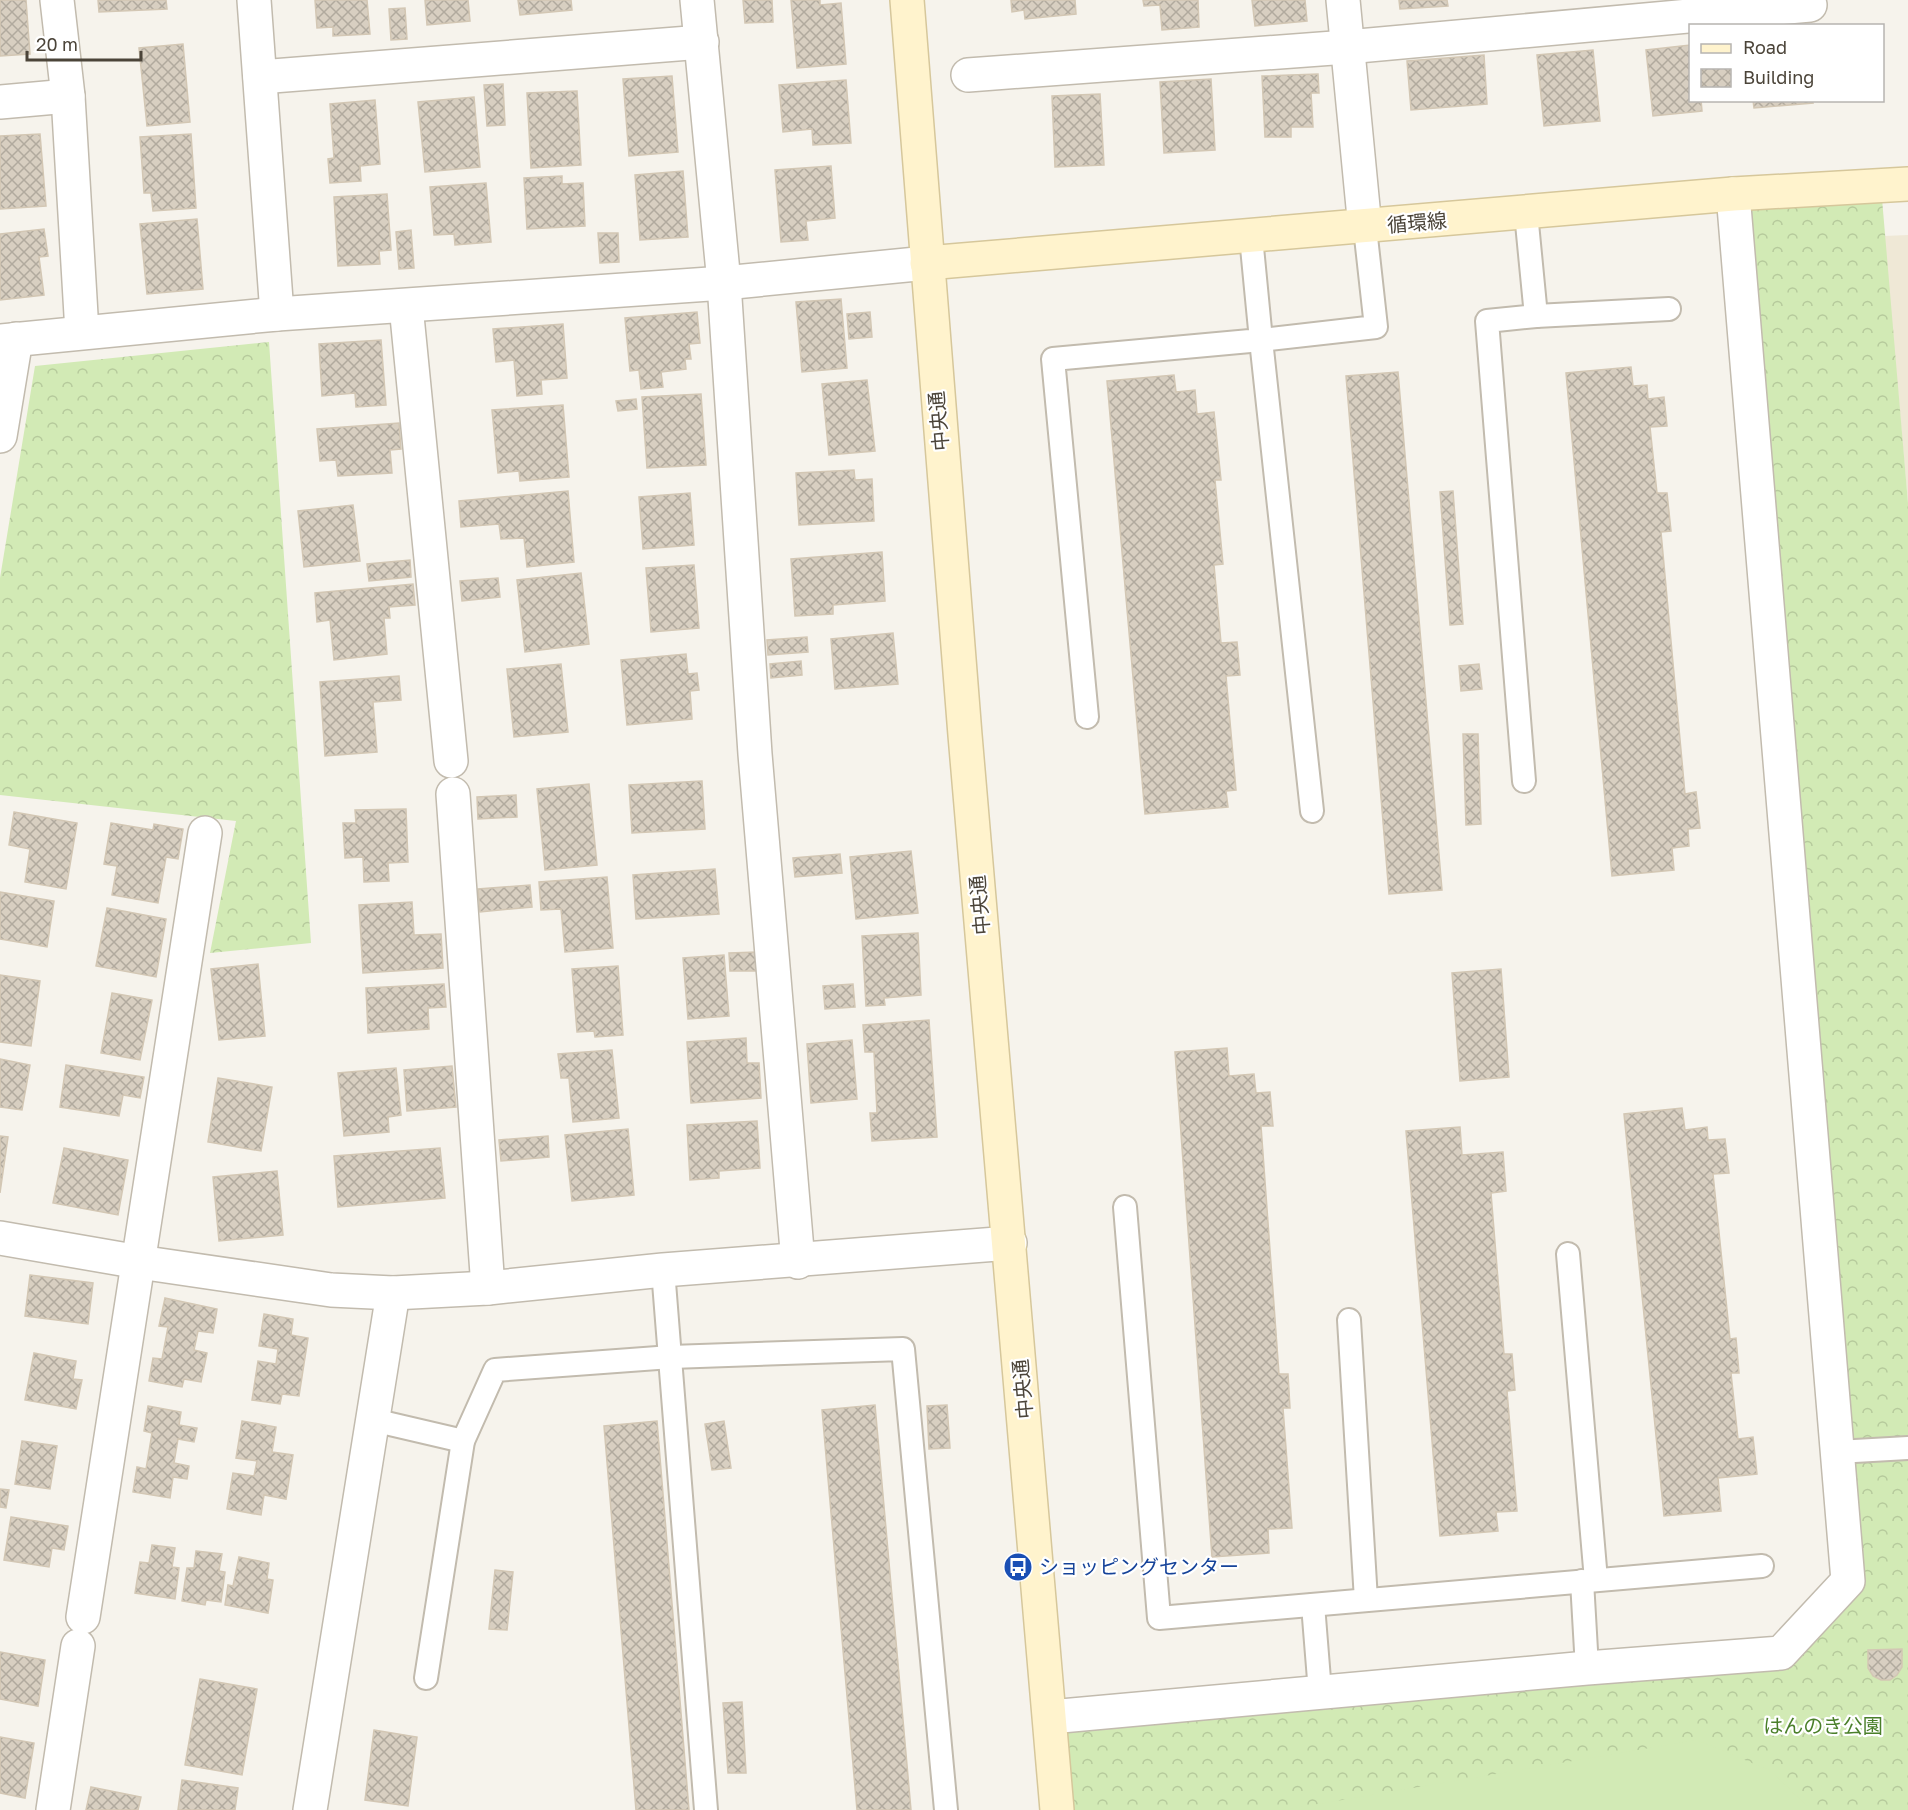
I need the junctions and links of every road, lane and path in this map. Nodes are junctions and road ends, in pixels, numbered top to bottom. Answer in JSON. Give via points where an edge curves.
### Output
{"nodes":[{"id":1,"x":57,"y":0,"type":"edge"},
{"id":2,"x":254,"y":0,"type":"edge"},
{"id":3,"x":697,"y":0,"type":"edge"},
{"id":4,"x":907,"y":0,"type":"edge"},
{"id":5,"x":1343,"y":0,"type":"edge"},
{"id":6,"x":1810,"y":5,"type":"dead end"},
{"id":7,"x":702,"y":42,"type":"junction"},
{"id":8,"x":1347,"y":47,"type":"junction"},
{"id":9,"x":968,"y":75,"type":"dead end"},
{"id":10,"x":260,"y":77,"type":"junction"},
{"id":11,"x":68,"y":96,"type":"junction"},
{"id":12,"x":0,"y":102,"type":"edge"},
{"id":13,"x":1908,"y":184,"type":"edge"},
{"id":14,"x":1733,"y":194,"type":"junction"},
{"id":15,"x":1526,"y":213,"type":"junction"},
{"id":16,"x":1365,"y":228,"type":"junction"},
{"id":17,"x":1251,"y":237,"type":"junction"},
{"id":18,"x":927,"y":263,"type":"junction"},
{"id":19,"x":724,"y":283,"type":"junction"},
{"id":20,"x":406,"y":306,"type":"junction"},
{"id":21,"x":1669,"y":309,"type":"dead end"},
{"id":22,"x":277,"y":314,"type":"junction"},
{"id":23,"x":1536,"y":316,"type":"junction"},
{"id":24,"x":82,"y":332,"type":"junction"},
{"id":25,"x":8,"y":340,"type":"edge"},
{"id":26,"x":1261,"y":340,"type":"junction"},
{"id":27,"x":0,"y":436,"type":"edge"},
{"id":28,"x":1087,"y":717,"type":"dead end"},
{"id":29,"x":451,"y":761,"type":"dead end"},
{"id":30,"x":1524,"y":781,"type":"dead end"},
{"id":31,"x":453,"y":794,"type":"dead end"},
{"id":32,"x":1312,"y":811,"type":"dead end"},
{"id":33,"x":205,"y":833,"type":"dead end"},
{"id":34,"x":1125,"y":1207,"type":"dead end"},
{"id":35,"x":0,"y":1238,"type":"edge"},
{"id":36,"x":1010,"y":1243,"type":"junction"},
{"id":37,"x":1568,"y":1254,"type":"dead end"},
{"id":38,"x":140,"y":1262,"type":"junction"},
{"id":39,"x":798,"y":1262,"type":"junction"},
{"id":40,"x":663,"y":1270,"type":"junction"},
{"id":41,"x":488,"y":1288,"type":"junction"},
{"id":42,"x":393,"y":1293,"type":"junction"},
{"id":43,"x":1349,"y":1320,"type":"dead end"},
{"id":44,"x":671,"y":1358,"type":"junction"},
{"id":45,"x":373,"y":1420,"type":"junction"},
{"id":46,"x":462,"y":1441,"type":"junction"},
{"id":47,"x":1908,"y":1448,"type":"edge"},
{"id":48,"x":1837,"y":1452,"type":"junction"},
{"id":49,"x":1762,"y":1566,"type":"dead end"},
{"id":50,"x":1589,"y":1581,"type":"junction"},
{"id":51,"x":1366,"y":1600,"type":"junction"},
{"id":52,"x":1313,"y":1605,"type":"junction"},
{"id":53,"x":1587,"y":1668,"type":"junction"},
{"id":54,"x":426,"y":1678,"type":"dead end"},
{"id":55,"x":1320,"y":1692,"type":"junction"},
{"id":56,"x":1050,"y":1717,"type":"junction"},
{"id":57,"x":53,"y":1810,"type":"edge"},
{"id":58,"x":310,"y":1810,"type":"edge"},
{"id":59,"x":706,"y":1810,"type":"edge"},
{"id":60,"x":946,"y":1810,"type":"edge"},
{"id":61,"x":1057,"y":1810,"type":"edge"}],
"edges":[{"from":1,"to":11,"type":"street"},
{"from":2,"to":10,"type":"street"},
{"from":3,"to":7,"type":"street"},
{"from":4,"to":18,"type":"street","name":"中央通"},
{"from":5,"to":8,"type":"street"},
{"from":6,"to":8,"type":"street"},
{"from":7,"to":10,"type":"street"},
{"from":7,"to":19,"type":"street"},
{"from":8,"to":9,"type":"street"},
{"from":8,"to":16,"type":"street"},
{"from":10,"to":22,"type":"street"},
{"from":11,"to":12,"type":"street"},
{"from":11,"to":24,"type":"street"},
{"from":13,"to":14,"type":"street","name":"循環線"},
{"from":14,"to":15,"type":"street","name":"循環線"},
{"from":14,"to":48,"type":"street"},
{"from":15,"to":16,"type":"street","name":"循環線"},
{"from":15,"to":23,"type":"lane"},
{"from":16,"to":17,"type":"street","name":"循環線"},
{"from":16,"to":26,"type":"lane","via":[[1376,327]]},
{"from":17,"to":18,"type":"street","name":"循環線"},
{"from":17,"to":26,"type":"lane"},
{"from":18,"to":19,"type":"street"},
{"from":18,"to":36,"type":"street","name":"中央通"},
{"from":19,"to":20,"type":"street"},
{"from":19,"to":39,"type":"street","via":[[755,754]]},
{"from":20,"to":22,"type":"street"},
{"from":20,"to":29,"type":"street"},
{"from":21,"to":23,"type":"lane"},
{"from":22,"to":24,"type":"street"},
{"from":23,"to":30,"type":"lane","via":[[1487,321]]},
{"from":24,"to":25,"type":"street"},
{"from":25,"to":27,"type":"street"},
{"from":26,"to":28,"type":"lane","via":[[1053,359]]},
{"from":26,"to":32,"type":"lane"},
{"from":31,"to":41,"type":"street"},
{"from":33,"to":38,"type":"street"},
{"from":34,"to":52,"type":"lane","via":[[1159,1618]]},
{"from":35,"to":38,"type":"street"},
{"from":36,"to":39,"type":"street"},
{"from":36,"to":56,"type":"street","name":"中央通"},
{"from":37,"to":50,"type":"lane"},
{"from":38,"to":42,"type":"street","via":[[331,1290]]},
{"from":38,"to":57,"type":"street"},
{"from":39,"to":40,"type":"street"},
{"from":40,"to":41,"type":"street"},
{"from":40,"to":44,"type":"lane"},
{"from":41,"to":42,"type":"street"},
{"from":42,"to":45,"type":"street"},
{"from":43,"to":51,"type":"lane"},
{"from":44,"to":46,"type":"lane","via":[[495,1370]]},
{"from":44,"to":59,"type":"lane"},
{"from":44,"to":60,"type":"lane","via":[[903,1350]]},
{"from":45,"to":46,"type":"lane"},
{"from":45,"to":58,"type":"street"},
{"from":46,"to":54,"type":"lane"},
{"from":47,"to":48,"type":"lane"},
{"from":48,"to":53,"type":"street","via":[[1848,1581],[1781,1653]]},
{"from":49,"to":50,"type":"lane"},
{"from":50,"to":51,"type":"lane"},
{"from":50,"to":53,"type":"lane"},
{"from":51,"to":52,"type":"lane"},
{"from":52,"to":55,"type":"lane"},
{"from":53,"to":55,"type":"street"},
{"from":55,"to":56,"type":"street"},
{"from":56,"to":61,"type":"street","name":"中央通"}]}
